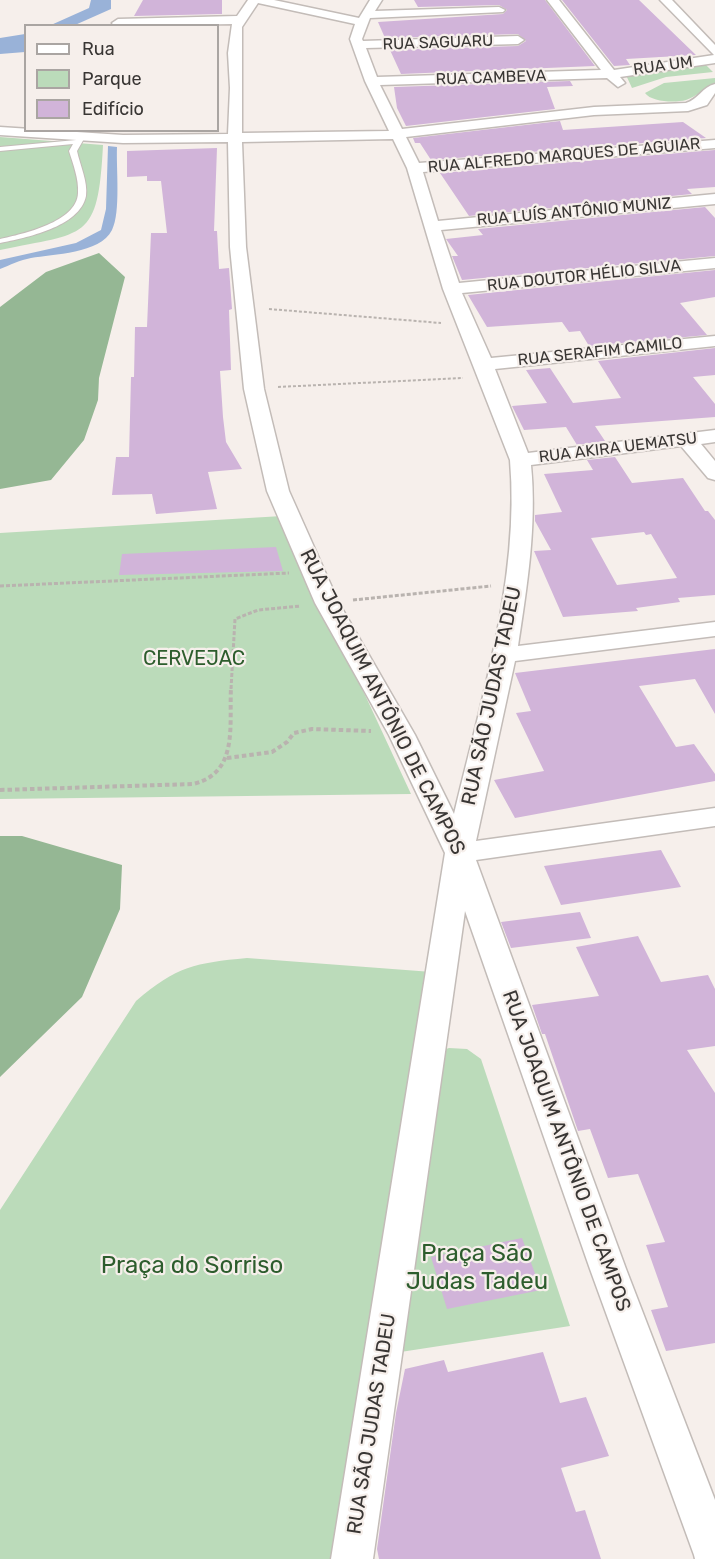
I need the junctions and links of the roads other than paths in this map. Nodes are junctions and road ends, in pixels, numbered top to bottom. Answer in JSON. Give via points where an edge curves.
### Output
{"nodes":[{"id":1,"x":256,"y":0,"type":"edge"},
{"id":2,"x":376,"y":0,"type":"edge"},
{"id":3,"x":553,"y":0,"type":"edge"},
{"id":4,"x":666,"y":0,"type":"edge"},
{"id":5,"x":499,"y":10,"type":"dead end"},
{"id":6,"x":365,"y":18,"type":"junction"},
{"id":7,"x":239,"y":20,"type":"junction"},
{"id":8,"x":118,"y":23,"type":"dead end"},
{"id":9,"x":518,"y":40,"type":"dead end"},
{"id":10,"x":358,"y":45,"type":"junction"},
{"id":11,"x":715,"y":52,"type":"edge"},
{"id":12,"x":219,"y":53,"type":"edge"},
{"id":13,"x":234,"y":53,"type":"junction"},
{"id":14,"x":715,"y":59,"type":"edge"},
{"id":15,"x":715,"y":73,"type":"edge"},
{"id":16,"x":611,"y":74,"type":"junction"},
{"id":17,"x":372,"y":81,"type":"junction"},
{"id":18,"x":657,"y":82,"type":"dead end"},
{"id":19,"x":715,"y":88,"type":"edge"},
{"id":20,"x":627,"y":95,"type":"junction"},
{"id":21,"x":674,"y":108,"type":"junction"},
{"id":22,"x":594,"y":111,"type":"junction"},
{"id":23,"x":0,"y":131,"type":"edge"},
{"id":24,"x":397,"y":135,"type":"junction"},
{"id":25,"x":235,"y":139,"type":"junction"},
{"id":26,"x":79,"y":140,"type":"junction"},
{"id":27,"x":715,"y":143,"type":"edge"},
{"id":28,"x":0,"y":150,"type":"edge"},
{"id":29,"x":414,"y":168,"type":"junction"},
{"id":30,"x":715,"y":199,"type":"edge"},
{"id":31,"x":433,"y":225,"type":"junction"},
{"id":32,"x":0,"y":241,"type":"edge"},
{"id":33,"x":715,"y":263,"type":"edge"},
{"id":34,"x":452,"y":289,"type":"junction"},
{"id":35,"x":715,"y":340,"type":"edge"},
{"id":36,"x":487,"y":371,"type":"junction"},
{"id":37,"x":715,"y":436,"type":"edge"},
{"id":38,"x":687,"y":440,"type":"junction"},
{"id":39,"x":520,"y":460,"type":"junction"},
{"id":40,"x":715,"y":474,"type":"edge"},
{"id":41,"x":715,"y":630,"type":"edge"},
{"id":42,"x":504,"y":655,"type":"junction"},
{"id":43,"x":711,"y":825,"type":"edge"},
{"id":44,"x":459,"y":853,"type":"junction"},
{"id":45,"x":715,"y":1554,"type":"edge"},
{"id":46,"x":352,"y":1559,"type":"edge"}],
"edges":[{"from":1,"to":6,"type":"street"},
{"from":1,"to":7,"type":"street","name":"RUA JOAQUIM ANTÔNIO DE CAMPOS"},
{"from":2,"to":6,"type":"street"},
{"from":3,"to":16,"type":"street"},
{"from":4,"to":11,"type":"street"},
{"from":5,"to":6,"type":"street"},
{"from":6,"to":10,"type":"street","via":[[356,35]]},
{"from":7,"to":8,"type":"street"},
{"from":7,"to":13,"type":"street","name":"RUA JOAQUIM ANTÔNIO DE CAMPOS"},
{"from":9,"to":10,"type":"street","name":"RUA SAGUARU"},
{"from":10,"to":17,"type":"street","name":"RUA SÃO JUDAS TADEU"},
{"from":12,"to":13,"type":"street"},
{"from":13,"to":25,"type":"street","name":"RUA JOAQUIM ANTÔNIO DE CAMPOS"},
{"from":14,"to":16,"type":"street","name":"RUA UM"},
{"from":15,"to":18,"type":"street"},
{"from":16,"to":17,"type":"street","name":"RUA CAMBEVA"},
{"from":16,"to":20,"type":"street"},
{"from":17,"to":24,"type":"street","name":"RUA SÃO JUDAS TADEU"},
{"from":19,"to":21,"type":"street","via":[[699,104]]},
{"from":20,"to":21,"type":"street","via":[[643,104]]},
{"from":20,"to":22,"type":"street","via":[[618,105]]},
{"from":21,"to":22,"type":"street"},
{"from":21,"to":27,"type":"street"},
{"from":22,"to":24,"type":"street"},
{"from":23,"to":26,"type":"street"},
{"from":24,"to":25,"type":"street"},
{"from":24,"to":29,"type":"street","name":"RUA SÃO JUDAS TADEU"},
{"from":25,"to":26,"type":"street"},
{"from":25,"to":44,"type":"street","name":"RUA JOAQUIM ANTÔNIO DE CAMPOS","via":[[244,308],[254,388],[278,491],[327,603],[402,735]]},
{"from":26,"to":28,"type":"lane"},
{"from":26,"to":32,"type":"lane","via":[[73,151],[80,203],[56,225]]},
{"from":27,"to":29,"type":"street","name":"RUA ALFREDO MARQUES DE AGUIAR"},
{"from":29,"to":31,"type":"street","name":"RUA SÃO JUDAS TADEU"},
{"from":30,"to":31,"type":"street","name":"RUA LUÍS ANTÔNIO MUNIZ"},
{"from":31,"to":34,"type":"street","name":"RUA SÃO JUDAS TADEU"},
{"from":33,"to":34,"type":"street","name":"RUA DOUTOR HÉLIO SILVA"},
{"from":34,"to":36,"type":"street","name":"RUA SÃO JUDAS TADEU"},
{"from":35,"to":36,"type":"street","name":"RUA SERAFIM CAMILO"},
{"from":36,"to":39,"type":"street","name":"RUA SÃO JUDAS TADEU"},
{"from":37,"to":38,"type":"street","name":"RUA AKIRA UEMATSU"},
{"from":38,"to":39,"type":"street","name":"RUA AKIRA UEMATSU"},
{"from":38,"to":40,"type":"street"},
{"from":39,"to":42,"type":"street","name":"RUA SÃO JUDAS TADEU","via":[[524,490],[516,583]]},
{"from":41,"to":42,"type":"street"},
{"from":42,"to":44,"type":"street","name":"RUA SÃO JUDAS TADEU"},
{"from":43,"to":44,"type":"street"},
{"from":44,"to":45,"type":"street","name":"RUA JOAQUIM ANTÔNIO DE CAMPOS"},
{"from":44,"to":46,"type":"street","name":"RUA SÃO JUDAS TADEU"}]}
